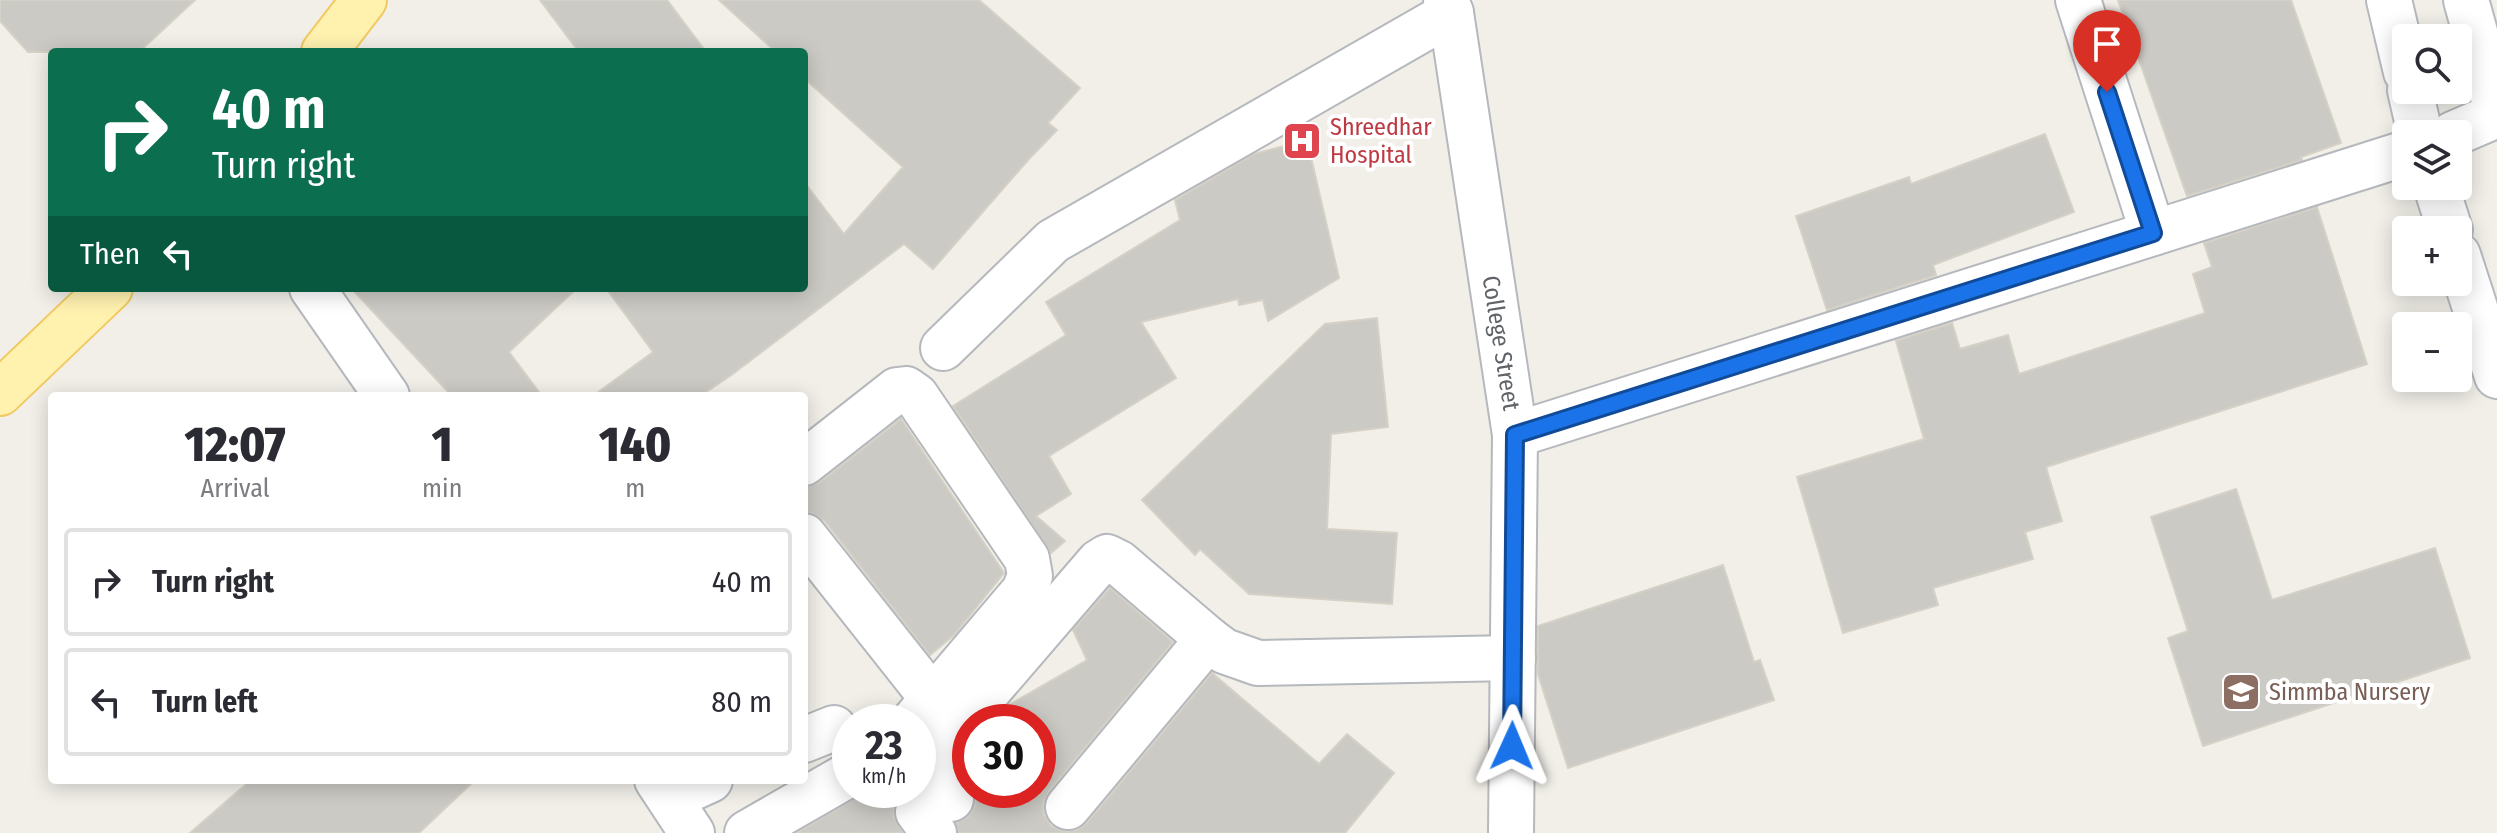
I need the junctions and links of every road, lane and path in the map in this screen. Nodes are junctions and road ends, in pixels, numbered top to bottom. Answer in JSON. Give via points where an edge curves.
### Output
{"nodes":[{"id":1,"x":364,"y":0,"type":"edge"},
{"id":2,"x":2078,"y":0,"type":"edge"},
{"id":3,"x":2389,"y":0,"type":"edge"},
{"id":4,"x":2466,"y":0,"type":"edge"},
{"id":5,"x":1448,"y":7,"type":"edge"},
{"id":6,"x":2395,"y":24,"type":"edge"},
{"id":7,"x":327,"y":48,"type":"edge"},
{"id":8,"x":2497,"y":113,"type":"edge"},
{"id":9,"x":2472,"y":125,"type":"edge"},
{"id":10,"x":2392,"y":157,"type":"edge"},
{"id":11,"x":2153,"y":233,"type":"junction"},
{"id":12,"x":106,"y":292,"type":"edge"},
{"id":13,"x":315,"y":292,"type":"edge"},
{"id":14,"x":2471,"y":296,"type":"edge"},
{"id":15,"x":943,"y":348,"type":"dead end"},
{"id":16,"x":2497,"y":376,"type":"edge"},
{"id":17,"x":384,"y":392,"type":"edge"},
{"id":18,"x":0,"y":393,"type":"edge"},
{"id":19,"x":1515,"y":435,"type":"junction"},
{"id":20,"x":808,"y":460,"type":"edge"},
{"id":21,"x":808,"y":542,"type":"edge"},
{"id":22,"x":1208,"y":639,"type":"junction"},
{"id":23,"x":1513,"y":658,"type":"junction"},
{"id":24,"x":918,"y":704,"type":"edge"},
{"id":25,"x":929,"y":704,"type":"edge"},
{"id":26,"x":832,"y":784,"type":"edge"},
{"id":27,"x":1068,"y":807,"type":"dead end"},
{"id":28,"x":934,"y":815,"type":"edge"},
{"id":29,"x":747,"y":833,"type":"edge"},
{"id":30,"x":1511,"y":833,"type":"edge"}],
"edges":[{"from":1,"to":7,"type":"main road"},
{"from":2,"to":11,"type":"street"},
{"from":3,"to":6,"type":"street"},
{"from":4,"to":8,"type":"street"},
{"from":5,"to":15,"type":"street","via":[[1053,241]]},
{"from":5,"to":19,"type":"street","name":"College Street"},
{"from":8,"to":9,"type":"street"},
{"from":10,"to":11,"type":"street"},
{"from":11,"to":19,"type":"street"},
{"from":12,"to":18,"type":"main road"},
{"from":13,"to":17,"type":"street"},
{"from":14,"to":16,"type":"street"},
{"from":19,"to":23,"type":"street","name":"College Street"},
{"from":20,"to":25,"type":"street","via":[[897,390],[906,389],[916,396],[1027,559],[1030,576],[1024,591]]},
{"from":21,"to":24,"type":"street"},
{"from":22,"to":23,"type":"street","via":[[1258,663]]},
{"from":22,"to":27,"type":"street"},
{"from":22,"to":28,"type":"street","via":[[1119,563],[1107,557],[1099,562],[932,756]]},
{"from":23,"to":30,"type":"street","name":"College Street"},
{"from":26,"to":29,"type":"street"}]}
